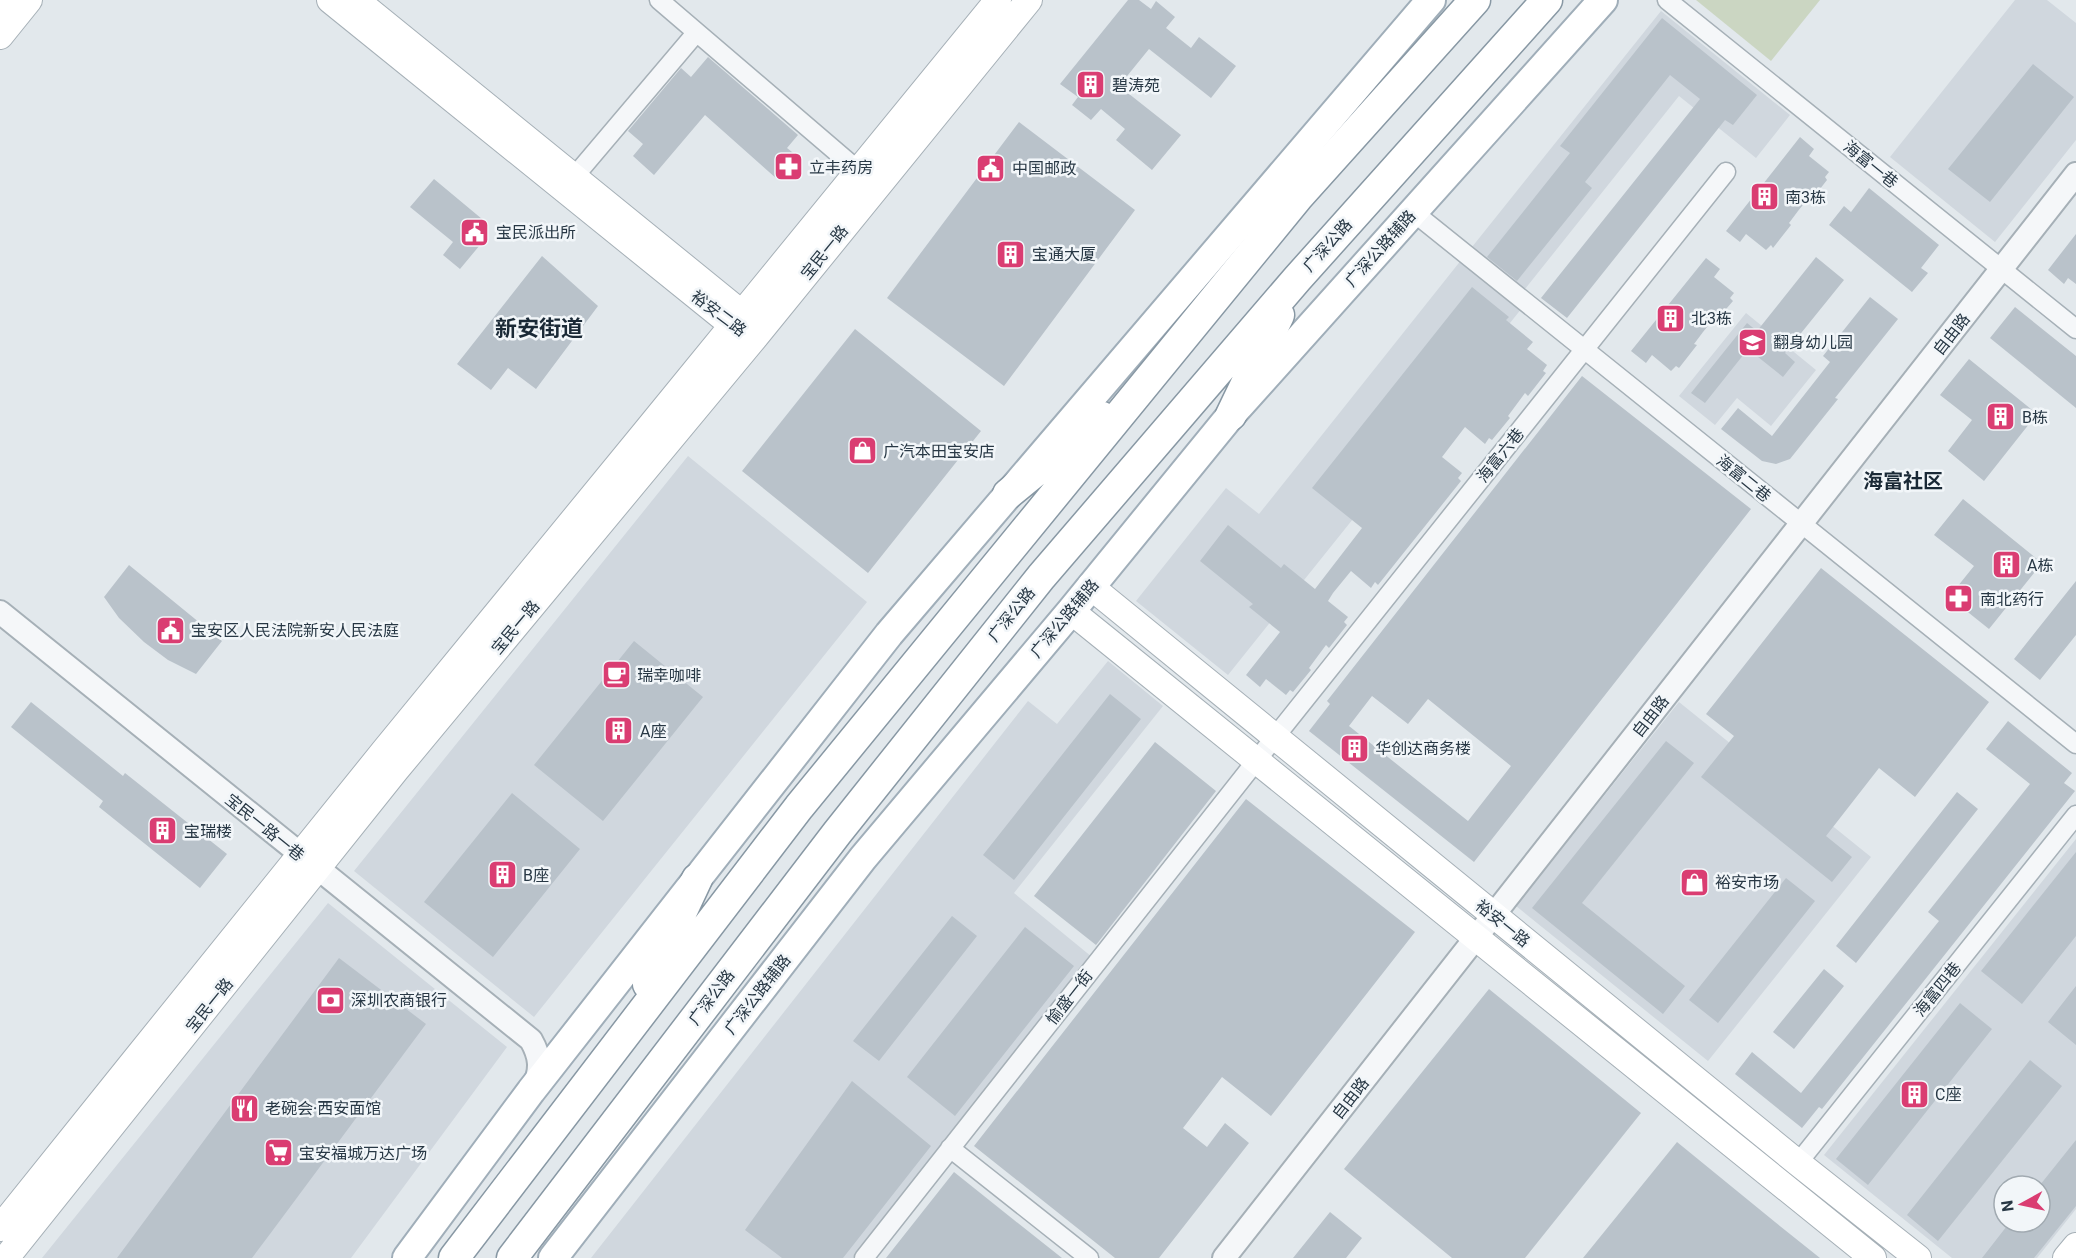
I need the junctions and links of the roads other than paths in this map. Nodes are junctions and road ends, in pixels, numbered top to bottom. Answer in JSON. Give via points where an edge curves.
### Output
{"nodes":[{"id":1,"x":5,"y":0,"type":"edge"},
{"id":2,"x":29,"y":0,"type":"edge"},
{"id":3,"x":330,"y":0,"type":"edge"},
{"id":4,"x":356,"y":0,"type":"edge"},
{"id":5,"x":659,"y":0,"type":"edge"},
{"id":6,"x":998,"y":0,"type":"edge"},
{"id":7,"x":1029,"y":0,"type":"edge"},
{"id":8,"x":1431,"y":0,"type":"edge"},
{"id":9,"x":1451,"y":0,"type":"edge"},
{"id":10,"x":1475,"y":0,"type":"edge"},
{"id":11,"x":1547,"y":0,"type":"edge"},
{"id":12,"x":1603,"y":0,"type":"edge"},
{"id":13,"x":1667,"y":0,"type":"edge"},
{"id":14,"x":0,"y":6,"type":"edge"},
{"id":15,"x":696,"y":33,"type":"junction"},
{"id":16,"x":0,"y":36,"type":"edge"},
{"id":17,"x":1338,"y":153,"type":"junction"},
{"id":18,"x":860,"y":172,"type":"junction"},
{"id":19,"x":1726,"y":172,"type":"dead end"},
{"id":20,"x":2076,"y":174,"type":"edge"},
{"id":21,"x":574,"y":177,"type":"junction"},
{"id":22,"x":1412,"y":211,"type":"junction"},
{"id":23,"x":2001,"y":269,"type":"junction"},
{"id":24,"x":1297,"y":279,"type":"junction"},
{"id":25,"x":737,"y":319,"type":"junction"},
{"id":26,"x":2076,"y":329,"type":"edge"},
{"id":27,"x":756,"y":336,"type":"junction"},
{"id":28,"x":1584,"y":349,"type":"junction"},
{"id":29,"x":1153,"y":375,"type":"junction"},
{"id":30,"x":1231,"y":415,"type":"junction"},
{"id":31,"x":1008,"y":494,"type":"junction"},
{"id":32,"x":1801,"y":524,"type":"junction"},
{"id":33,"x":1090,"y":586,"type":"junction"},
{"id":34,"x":1071,"y":611,"type":"junction"},
{"id":35,"x":0,"y":612,"type":"edge"},
{"id":36,"x":1275,"y":737,"type":"junction"},
{"id":37,"x":2076,"y":744,"type":"edge"},
{"id":38,"x":1257,"y":760,"type":"junction"},
{"id":39,"x":2076,"y":814,"type":"edge"},
{"id":40,"x":308,"y":862,"type":"junction"},
{"id":41,"x":697,"y":879,"type":"junction"},
{"id":42,"x":1493,"y":915,"type":"junction"},
{"id":43,"x":1476,"y":938,"type":"junction"},
{"id":44,"x":579,"y":1030,"type":"junction"},
{"id":45,"x":624,"y":1036,"type":"junction"},
{"id":46,"x":531,"y":1041,"type":"junction"},
{"id":47,"x":531,"y":1091,"type":"junction"},
{"id":48,"x":950,"y":1148,"type":"junction"},
{"id":49,"x":1798,"y":1163,"type":"junction"},
{"id":50,"x":0,"y":1228,"type":"edge"},
{"id":51,"x":2076,"y":1246,"type":"edge"},
{"id":52,"x":6,"y":1258,"type":"edge"},
{"id":53,"x":407,"y":1258,"type":"edge"},
{"id":54,"x":454,"y":1258,"type":"edge"},
{"id":55,"x":512,"y":1258,"type":"edge"},
{"id":56,"x":553,"y":1258,"type":"edge"},
{"id":57,"x":864,"y":1258,"type":"edge"},
{"id":58,"x":1089,"y":1258,"type":"edge"},
{"id":59,"x":1224,"y":1258,"type":"edge"},
{"id":60,"x":1873,"y":1258,"type":"edge"},
{"id":61,"x":1918,"y":1258,"type":"edge"},
{"id":62,"x":2067,"y":1258,"type":"edge"}],
"edges":[{"from":1,"to":14,"type":"main road"},
{"from":2,"to":16,"type":"main road"},
{"from":3,"to":25,"type":"main road","name":"裕安二路"},
{"from":4,"to":21,"type":"main road","name":"裕安二路"},
{"from":5,"to":15,"type":"street"},
{"from":6,"to":18,"type":"main road","name":"宝民一路"},
{"from":7,"to":27,"type":"main road","name":"宝民一路"},
{"from":8,"to":31,"type":"main road"},
{"from":9,"to":17,"type":"highway"},
{"from":10,"to":17,"type":"highway"},
{"from":11,"to":24,"type":"highway","name":"广深公路"},
{"from":12,"to":22,"type":"main road","name":"广深公路辅路"},
{"from":13,"to":23,"type":"street","name":"海富一巷"},
{"from":15,"to":18,"type":"street"},
{"from":15,"to":21,"type":"street"},
{"from":17,"to":29,"type":"highway"},
{"from":18,"to":25,"type":"main road","name":"宝民一路"},
{"from":19,"to":28,"type":"street","name":"海富六巷"},
{"from":20,"to":23,"type":"street","name":"自由路"},
{"from":21,"to":25,"type":"main road","name":"裕安二路"},
{"from":22,"to":28,"type":"street","name":"海富二巷"},
{"from":22,"to":30,"type":"main road","name":"广深公路辅路"},
{"from":23,"to":26,"type":"street","name":"海富一巷"},
{"from":23,"to":32,"type":"street","name":"自由路"},
{"from":24,"to":30,"type":"highway"},
{"from":24,"to":55,"type":"highway","name":"广深公路","via":[[1019,604],[837,833]]},
{"from":25,"to":27,"type":"main road","name":"裕安二路","via":[[756,325]]},
{"from":25,"to":40,"type":"main road","name":"宝民一路"},
{"from":27,"to":40,"type":"main road","name":"宝民一路","via":[[396,770]]},
{"from":28,"to":32,"type":"street","name":"海富二巷"},
{"from":28,"to":36,"type":"street","name":"海富六巷"},
{"from":29,"to":31,"type":"highway"},
{"from":29,"to":45,"type":"highway","via":[[799,807]]},
{"from":30,"to":33,"type":"main road","name":"广深公路辅路"},
{"from":31,"to":41,"type":"main road","via":[[889,634]]},
{"from":32,"to":37,"type":"street","name":"海富二巷"},
{"from":32,"to":42,"type":"street","name":"自由路"},
{"from":33,"to":34,"type":"main road","name":"广深公路辅路"},
{"from":33,"to":36,"type":"main road","name":"裕安一路"},
{"from":34,"to":38,"type":"main road","name":"裕安一路"},
{"from":34,"to":56,"type":"main road","name":"广深公路辅路","via":[[862,858]]},
{"from":35,"to":40,"type":"street","name":"宝民一路一巷"},
{"from":36,"to":38,"type":"street","name":"愉盛一街"},
{"from":36,"to":42,"type":"main road","name":"裕安一路"},
{"from":38,"to":43,"type":"main road","name":"裕安一路"},
{"from":38,"to":48,"type":"street","name":"愉盛一街"},
{"from":39,"to":49,"type":"street","name":"海富四巷"},
{"from":40,"to":46,"type":"street","name":"宝民一路一巷"},
{"from":40,"to":50,"type":"main road","name":"宝民一路"},
{"from":40,"to":52,"type":"main road","name":"宝民一路"},
{"from":41,"to":44,"type":"main road"},
{"from":41,"to":45,"type":"highway"},
{"from":42,"to":43,"type":"street","name":"自由路"},
{"from":42,"to":49,"type":"main road","name":"裕安一路"},
{"from":43,"to":59,"type":"street","name":"自由路"},
{"from":43,"to":60,"type":"main road","name":"裕安一路"},
{"from":44,"to":46,"type":"street","via":[[562,1042]]},
{"from":44,"to":47,"type":"main road"},
{"from":45,"to":54,"type":"highway"},
{"from":46,"to":47,"type":"street","via":[[540,1059]]},
{"from":47,"to":53,"type":"main road"},
{"from":48,"to":57,"type":"street","name":"愉盛一街"},
{"from":48,"to":58,"type":"street"},
{"from":49,"to":61,"type":"main road","name":"裕安一路"},
{"from":51,"to":62,"type":"main road"}]}
